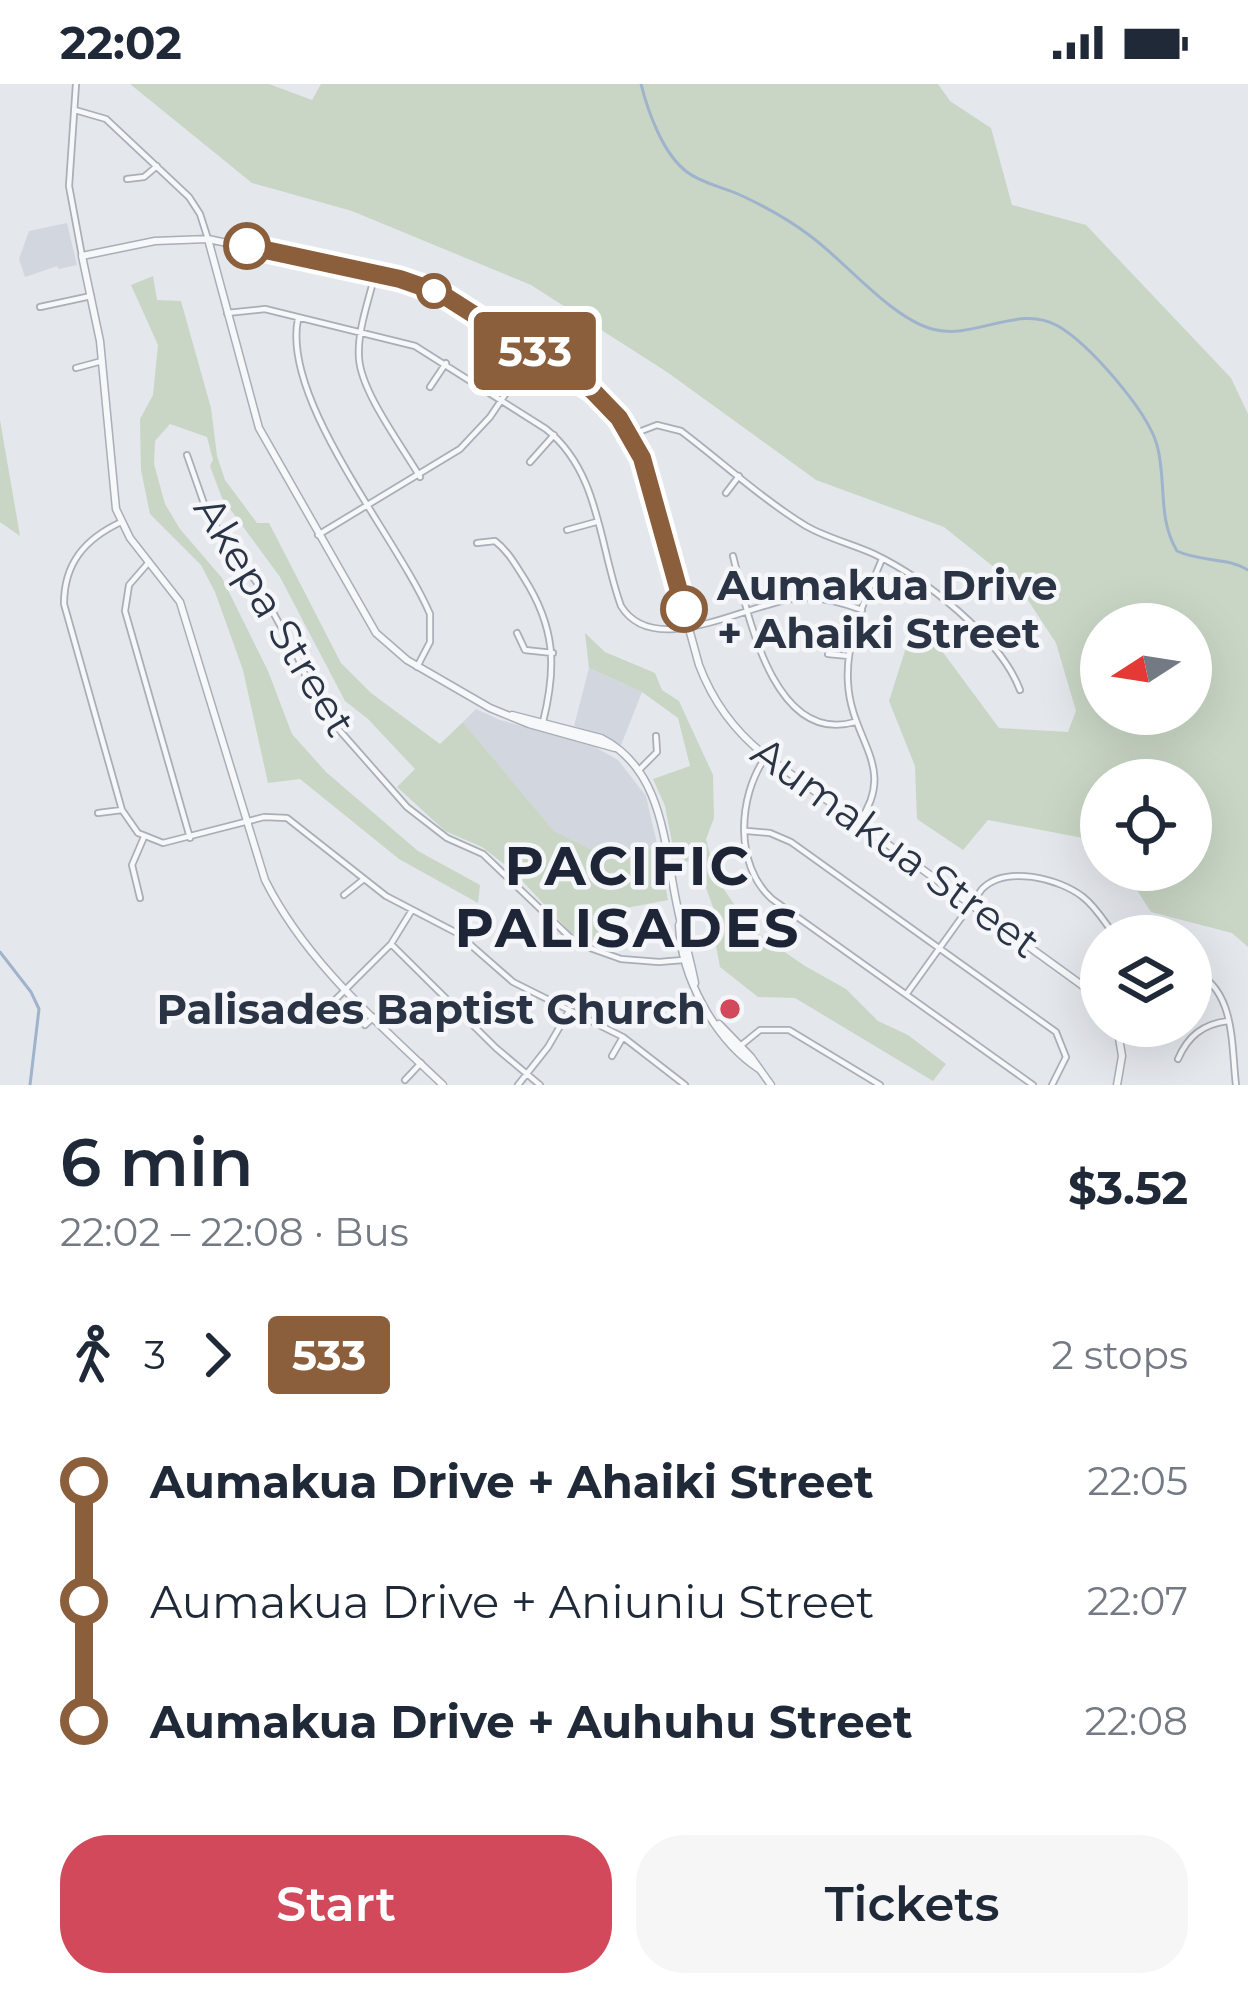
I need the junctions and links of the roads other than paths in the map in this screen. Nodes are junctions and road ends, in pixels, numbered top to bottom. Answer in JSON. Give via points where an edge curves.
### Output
{"nodes":[{"id":1,"x":76,"y":84,"type":"edge"},
{"id":2,"x":74,"y":110,"type":"junction"},
{"id":3,"x":157,"y":166,"type":"junction"},
{"id":4,"x":127,"y":179,"type":"dead end"},
{"id":5,"x":208,"y":239,"type":"junction"},
{"id":6,"x":82,"y":256,"type":"junction"},
{"id":7,"x":375,"y":274,"type":"junction"},
{"id":8,"x":91,"y":296,"type":"junction"},
{"id":9,"x":40,"y":308,"type":"dead end"},
{"id":10,"x":227,"y":314,"type":"junction"},
{"id":11,"x":298,"y":317,"type":"junction"},
{"id":12,"x":362,"y":331,"type":"junction"},
{"id":13,"x":534,"y":351,"type":"junction"},
{"id":14,"x":102,"y":361,"type":"junction"},
{"id":15,"x":446,"y":363,"type":"junction"},
{"id":16,"x":76,"y":368,"type":"dead end"},
{"id":17,"x":430,"y":387,"type":"dead end"},
{"id":18,"x":502,"y":399,"type":"junction"},
{"id":19,"x":96,"y":431,"type":"dead end"},
{"id":20,"x":107,"y":431,"type":"junction"},
{"id":21,"x":554,"y":435,"type":"junction"},
{"id":22,"x":631,"y":436,"type":"junction"},
{"id":23,"x":187,"y":454,"type":"dead end"},
{"id":24,"x":530,"y":462,"type":"dead end"},
{"id":25,"x":739,"y":476,"type":"junction"},
{"id":26,"x":420,"y":477,"type":"junction"},
{"id":27,"x":726,"y":493,"type":"dead end"},
{"id":28,"x":369,"y":506,"type":"junction"},
{"id":29,"x":121,"y":522,"type":"junction"},
{"id":30,"x":597,"y":522,"type":"junction"},
{"id":31,"x":805,"y":525,"type":"junction"},
{"id":32,"x":567,"y":530,"type":"dead end"},
{"id":33,"x":800,"y":533,"type":"dead end"},
{"id":34,"x":318,"y":535,"type":"junction"},
{"id":35,"x":477,"y":543,"type":"dead end"},
{"id":36,"x":733,"y":556,"type":"dead end"},
{"id":37,"x":882,"y":559,"type":"junction"},
{"id":38,"x":150,"y":561,"type":"junction"},
{"id":39,"x":58,"y":574,"type":"dead end"},
{"id":40,"x":67,"y":576,"type":"junction"},
{"id":41,"x":747,"y":610,"type":"junction"},
{"id":42,"x":862,"y":610,"type":"junction"},
{"id":43,"x":688,"y":626,"type":"junction"},
{"id":44,"x":517,"y":633,"type":"dead end"},
{"id":45,"x":553,"y":652,"type":"junction"},
{"id":46,"x":828,"y":654,"type":"dead end"},
{"id":47,"x":849,"y":656,"type":"junction"},
{"id":48,"x":417,"y":667,"type":"junction"},
{"id":49,"x":1020,"y":690,"type":"dead end"},
{"id":50,"x":855,"y":722,"type":"junction"},
{"id":51,"x":542,"y":724,"type":"junction"},
{"id":52,"x":99,"y":729,"type":"junction"},
{"id":53,"x":90,"y":732,"type":"dead end"},
{"id":54,"x":656,"y":736,"type":"dead end"},
{"id":55,"x":766,"y":756,"type":"junction"},
{"id":56,"x":639,"y":770,"type":"junction"},
{"id":57,"x":122,"y":810,"type":"junction"},
{"id":58,"x":98,"y":812,"type":"dead end"},
{"id":59,"x":246,"y":822,"type":"junction"},
{"id":60,"x":859,"y":822,"type":"junction"},
{"id":61,"x":746,"y":831,"type":"junction"},
{"id":62,"x":144,"y":837,"type":"junction"},
{"id":63,"x":190,"y":838,"type":"junction"},
{"id":64,"x":364,"y":879,"type":"junction"},
{"id":65,"x":344,"y":895,"type":"dead end"},
{"id":66,"x":140,"y":898,"type":"dead end"},
{"id":67,"x":972,"y":903,"type":"junction"},
{"id":68,"x":412,"y":910,"type":"junction"},
{"id":69,"x":1098,"y":915,"type":"edge"},
{"id":70,"x":391,"y":944,"type":"junction"},
{"id":71,"x":939,"y":948,"type":"junction"},
{"id":72,"x":686,"y":958,"type":"junction"},
{"id":73,"x":1080,"y":983,"type":"edge"},
{"id":74,"x":1212,"y":984,"type":"edge"},
{"id":75,"x":346,"y":989,"type":"junction"},
{"id":76,"x":906,"y":994,"type":"junction"},
{"id":77,"x":569,"y":1010,"type":"junction"},
{"id":78,"x":322,"y":1013,"type":"dead end"},
{"id":79,"x":374,"y":1016,"type":"junction"},
{"id":80,"x":1228,"y":1021,"type":"junction"},
{"id":81,"x":365,"y":1025,"type":"dead end"},
{"id":82,"x":623,"y":1037,"type":"junction"},
{"id":83,"x":1120,"y":1047,"type":"edge"},
{"id":84,"x":738,"y":1048,"type":"junction"},
{"id":85,"x":612,"y":1056,"type":"dead end"},
{"id":86,"x":1178,"y":1059,"type":"dead end"},
{"id":87,"x":421,"y":1064,"type":"junction"},
{"id":88,"x":526,"y":1074,"type":"junction"},
{"id":89,"x":677,"y":1078,"type":"junction"},
{"id":90,"x":405,"y":1080,"type":"dead end"},
{"id":91,"x":443,"y":1085,"type":"edge"},
{"id":92,"x":518,"y":1085,"type":"edge"},
{"id":93,"x":540,"y":1085,"type":"edge"},
{"id":94,"x":670,"y":1085,"type":"edge"},
{"id":95,"x":685,"y":1085,"type":"edge"},
{"id":96,"x":771,"y":1085,"type":"edge"},
{"id":97,"x":880,"y":1085,"type":"edge"},
{"id":98,"x":1033,"y":1085,"type":"edge"},
{"id":99,"x":1052,"y":1085,"type":"edge"},
{"id":100,"x":1117,"y":1085,"type":"edge"},
{"id":101,"x":1237,"y":1085,"type":"edge"}],
"edges":[{"from":1,"to":2,"type":"street"},
{"from":2,"to":3,"type":"street","via":[[106,119]]},
{"from":2,"to":6,"type":"street","via":[[69,186]]},
{"from":3,"to":4,"type":"street"},
{"from":3,"to":5,"type":"street","via":[[196,206]]},
{"from":5,"to":6,"type":"street","name":"Aumakua Street"},
{"from":5,"to":7,"type":"street","name":"Aumakua Street"},
{"from":5,"to":10,"type":"street"},
{"from":6,"to":8,"type":"street"},
{"from":7,"to":12,"type":"street"},
{"from":7,"to":13,"type":"street","name":"Aumakua Street","via":[[446,296]]},
{"from":8,"to":9,"type":"street"},
{"from":8,"to":14,"type":"street"},
{"from":10,"to":11,"type":"street","via":[[252,308]]},
{"from":10,"to":34,"type":"street","via":[[259,428]]},
{"from":11,"to":12,"type":"street"},
{"from":11,"to":28,"type":"street","via":[[309,394]]},
{"from":12,"to":15,"type":"street"},
{"from":12,"to":26,"type":"street","via":[[363,376]]},
{"from":13,"to":18,"type":"street"},
{"from":13,"to":22,"type":"street","name":"Aumakua Street","via":[[599,396]]},
{"from":14,"to":16,"type":"street"},
{"from":14,"to":20,"type":"street"},
{"from":15,"to":17,"type":"street"},
{"from":15,"to":18,"type":"street"},
{"from":18,"to":21,"type":"street"},
{"from":18,"to":26,"type":"street","via":[[469,442]]},
{"from":19,"to":20,"type":"street"},
{"from":20,"to":29,"type":"street"},
{"from":21,"to":24,"type":"street"},
{"from":21,"to":30,"type":"street","via":[[580,467]]},
{"from":22,"to":25,"type":"street","via":[[651,425],[673,427]]},
{"from":22,"to":43,"type":"street","name":"Aumakua Street"},
{"from":23,"to":72,"type":"street","name":"Akepa Street","via":[[208,514],[264,594],[319,707],[400,800],[447,838],[483,854],[576,943],[613,957]]},
{"from":25,"to":27,"type":"street"},
{"from":25,"to":31,"type":"street"},
{"from":26,"to":28,"type":"street"},
{"from":28,"to":34,"type":"street"},
{"from":28,"to":48,"type":"street","via":[[430,614],[430,642]]},
{"from":29,"to":38,"type":"street"},
{"from":29,"to":40,"type":"street","via":[[87,542]]},
{"from":30,"to":32,"type":"street"},
{"from":30,"to":43,"type":"street","via":[[624,612],[651,630]]},
{"from":31,"to":33,"type":"street"},
{"from":31,"to":37,"type":"street"},
{"from":34,"to":48,"type":"street","via":[[371,627]]},
{"from":35,"to":45,"type":"street","via":[[495,541],[508,553],[543,611]]},
{"from":36,"to":41,"type":"street"},
{"from":37,"to":42,"type":"street"},
{"from":37,"to":49,"type":"street","via":[[959,612]]},
{"from":38,"to":59,"type":"street","via":[[187,620]]},
{"from":38,"to":63,"type":"street","via":[[129,585],[126,617]]},
{"from":39,"to":40,"type":"street"},
{"from":40,"to":52,"type":"street","via":[[65,611]]},
{"from":41,"to":42,"type":"street","via":[[806,598]]},
{"from":41,"to":43,"type":"street"},
{"from":41,"to":50,"type":"street","via":[[762,660],[789,698],[823,724]]},
{"from":42,"to":47,"type":"street"},
{"from":43,"to":55,"type":"street","name":"Aumakua Street","via":[[718,704]]},
{"from":44,"to":45,"type":"street","via":[[525,650]]},
{"from":45,"to":51,"type":"street"},
{"from":46,"to":47,"type":"street"},
{"from":47,"to":50,"type":"street"},
{"from":48,"to":51,"type":"street"},
{"from":50,"to":60,"type":"street","via":[[877,782]]},
{"from":51,"to":56,"type":"street","via":[[615,748]]},
{"from":52,"to":53,"type":"street"},
{"from":52,"to":57,"type":"street"},
{"from":54,"to":56,"type":"street","via":[[657,752]]},
{"from":55,"to":60,"type":"street","name":"Aumakua Street"},
{"from":55,"to":61,"type":"street","via":[[748,790]]},
{"from":56,"to":72,"type":"street","via":[[657,805]]},
{"from":57,"to":58,"type":"street"},
{"from":57,"to":62,"type":"street"},
{"from":59,"to":63,"type":"street"},
{"from":59,"to":64,"type":"street","via":[[287,818]]},
{"from":59,"to":75,"type":"street","via":[[287,920]]},
{"from":60,"to":67,"type":"street","name":"Aumakua Street"},
{"from":61,"to":71,"type":"street","via":[[791,842]]},
{"from":61,"to":76,"type":"street","via":[[748,862],[764,891]]},
{"from":62,"to":63,"type":"street"},
{"from":62,"to":66,"type":"street","via":[[132,865]]},
{"from":64,"to":65,"type":"street"},
{"from":64,"to":68,"type":"street"},
{"from":67,"to":69,"type":"street","via":[[985,884],[1016,876],[1057,884]]},
{"from":67,"to":71,"type":"street"},
{"from":67,"to":73,"type":"street","name":"Aumakua Street"},
{"from":68,"to":70,"type":"street"},
{"from":68,"to":77,"type":"street","via":[[458,933],[513,982]]},
{"from":70,"to":75,"type":"street"},
{"from":70,"to":88,"type":"street"},
{"from":71,"to":76,"type":"street"},
{"from":71,"to":99,"type":"street","via":[[1060,1036],[1066,1063]]},
{"from":72,"to":84,"type":"street","via":[[716,1023]]},
{"from":74,"to":80,"type":"street"},
{"from":75,"to":78,"type":"street"},
{"from":75,"to":79,"type":"street"},
{"from":76,"to":98,"type":"street"},
{"from":77,"to":82,"type":"street"},
{"from":77,"to":88,"type":"street"},
{"from":79,"to":81,"type":"street"},
{"from":79,"to":87,"type":"street"},
{"from":80,"to":86,"type":"street","via":[[1200,1029]]},
{"from":80,"to":101,"type":"street"},
{"from":82,"to":85,"type":"street"},
{"from":82,"to":89,"type":"street"},
{"from":83,"to":100,"type":"street"},
{"from":84,"to":96,"type":"street"},
{"from":84,"to":97,"type":"street","via":[[760,1030],[789,1030]]},
{"from":87,"to":90,"type":"street"},
{"from":87,"to":91,"type":"street"},
{"from":88,"to":92,"type":"street"},
{"from":88,"to":93,"type":"street"},
{"from":89,"to":94,"type":"street"},
{"from":89,"to":95,"type":"street"}]}
